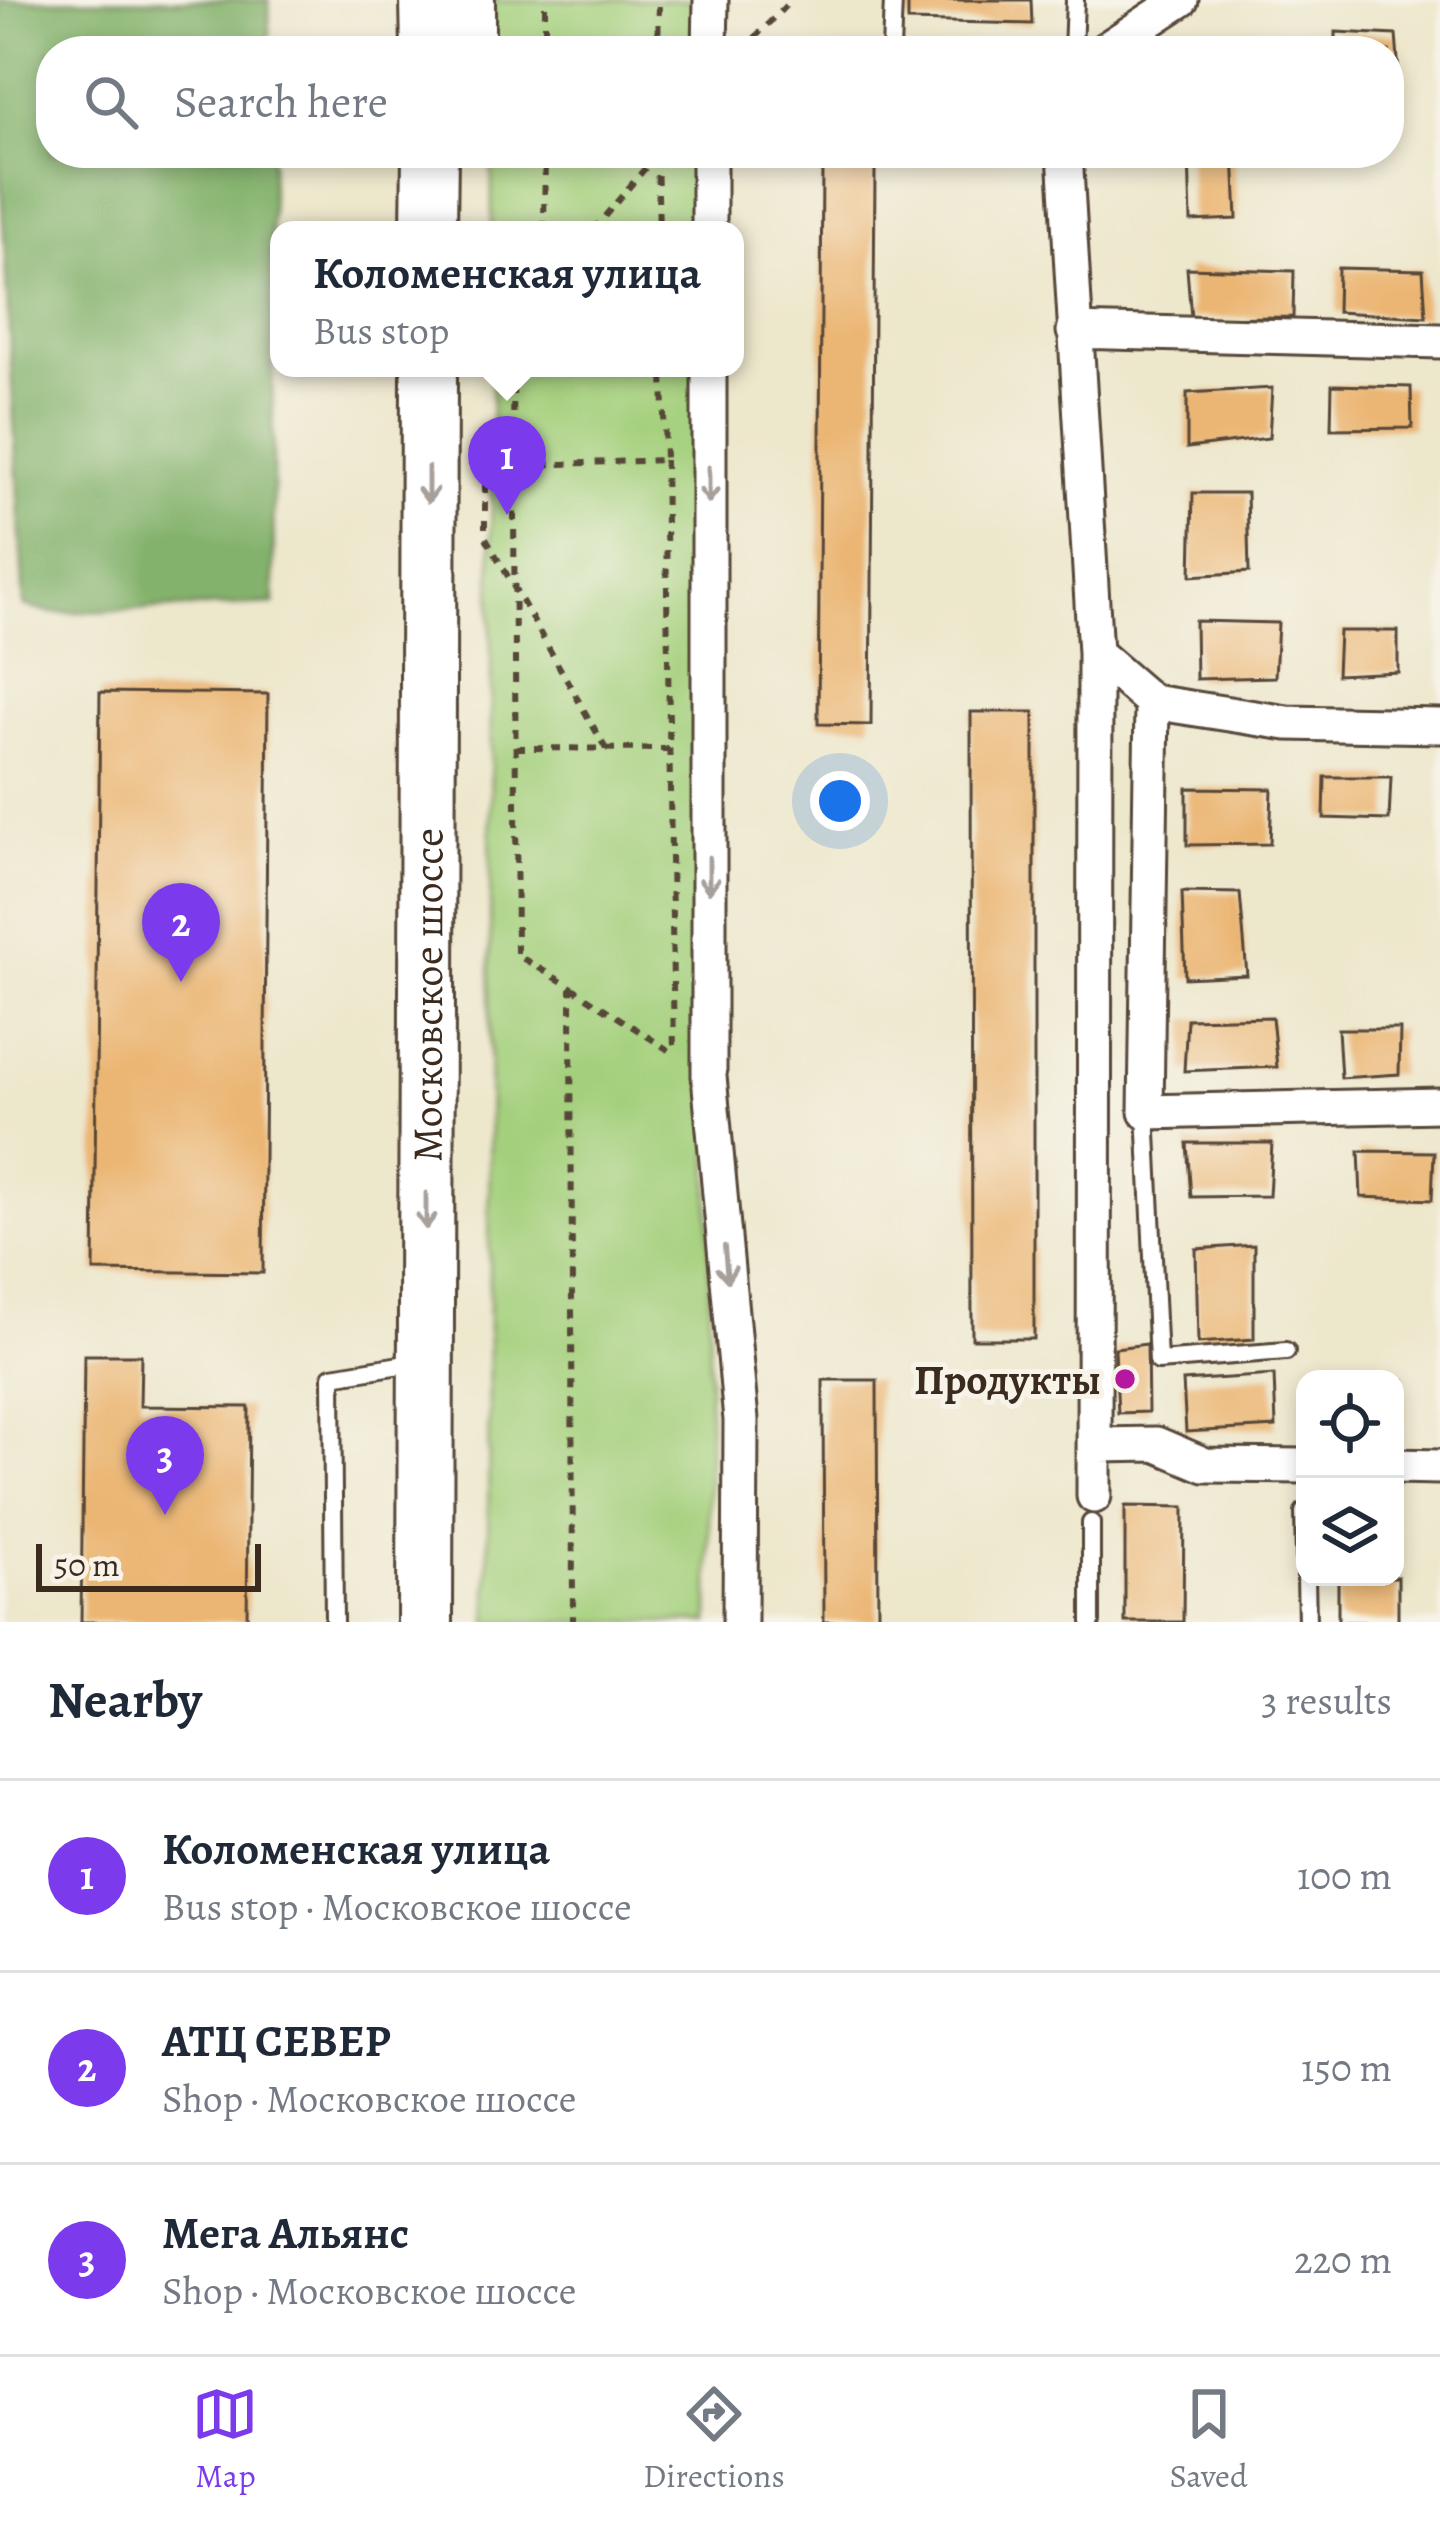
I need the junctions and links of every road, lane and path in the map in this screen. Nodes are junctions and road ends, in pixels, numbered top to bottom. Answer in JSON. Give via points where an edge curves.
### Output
{"nodes":[{"id":1,"x":428,"y":0,"type":"edge"},
{"id":2,"x":467,"y":0,"type":"edge"},
{"id":3,"x":545,"y":0,"type":"edge"},
{"id":4,"x":659,"y":0,"type":"edge"},
{"id":5,"x":711,"y":0,"type":"edge"},
{"id":6,"x":791,"y":0,"type":"edge"},
{"id":7,"x":893,"y":0,"type":"edge"},
{"id":8,"x":1075,"y":0,"type":"edge"},
{"id":9,"x":1181,"y":0,"type":"edge"},
{"id":10,"x":429,"y":36,"type":"edge"},
{"id":11,"x":466,"y":36,"type":"edge"},
{"id":12,"x":545,"y":36,"type":"edge"},
{"id":13,"x":658,"y":36,"type":"edge"},
{"id":14,"x":710,"y":36,"type":"edge"},
{"id":15,"x":756,"y":36,"type":"edge"},
{"id":16,"x":892,"y":36,"type":"edge"},
{"id":17,"x":1074,"y":36,"type":"edge"},
{"id":18,"x":1125,"y":36,"type":"edge"},
{"id":19,"x":430,"y":168,"type":"edge"},
{"id":20,"x":466,"y":168,"type":"edge"},
{"id":21,"x":544,"y":168,"type":"edge"},
{"id":22,"x":645,"y":168,"type":"edge"},
{"id":23,"x":657,"y":168,"type":"edge"},
{"id":24,"x":709,"y":168,"type":"edge"},
{"id":25,"x":1066,"y":168,"type":"edge"},
{"id":26,"x":429,"y":221,"type":"edge"},
{"id":27,"x":466,"y":221,"type":"edge"},
{"id":28,"x":544,"y":221,"type":"edge"},
{"id":29,"x":600,"y":221,"type":"edge"},
{"id":30,"x":659,"y":221,"type":"edge"},
{"id":31,"x":709,"y":221,"type":"edge"},
{"id":32,"x":1074,"y":332,"type":"junction"},
{"id":33,"x":1440,"y":340,"type":"edge"},
{"id":34,"x":429,"y":377,"type":"edge"},
{"id":35,"x":465,"y":377,"type":"edge"},
{"id":36,"x":513,"y":377,"type":"edge"},
{"id":37,"x":663,"y":377,"type":"edge"},
{"id":38,"x":709,"y":377,"type":"edge"},
{"id":39,"x":665,"y":460,"type":"junction"},
{"id":40,"x":513,"y":466,"type":"junction"},
{"id":41,"x":514,"y":586,"type":"junction"},
{"id":42,"x":1095,"y":653,"type":"junction"},
{"id":43,"x":1152,"y":701,"type":"junction"},
{"id":44,"x":1440,"y":727,"type":"edge"},
{"id":45,"x":516,"y":748,"type":"junction"},
{"id":46,"x":606,"y":749,"type":"junction"},
{"id":47,"x":670,"y":749,"type":"junction"},
{"id":48,"x":709,"y":749,"type":"junction"},
{"id":49,"x":571,"y":987,"type":"junction"},
{"id":50,"x":674,"y":1053,"type":"junction"},
{"id":51,"x":709,"y":1076,"type":"junction"},
{"id":52,"x":1440,"y":1105,"type":"edge"},
{"id":53,"x":1146,"y":1112,"type":"junction"},
{"id":54,"x":1286,"y":1351,"type":"dead end"},
{"id":55,"x":425,"y":1361,"type":"junction"},
{"id":56,"x":1099,"y":1445,"type":"junction"},
{"id":57,"x":1296,"y":1466,"type":"edge"},
{"id":58,"x":1404,"y":1466,"type":"edge"},
{"id":59,"x":1440,"y":1466,"type":"edge"},
{"id":60,"x":1093,"y":1510,"type":"joint"},
{"id":61,"x":1306,"y":1586,"type":"edge"},
{"id":62,"x":334,"y":1622,"type":"edge"},
{"id":63,"x":425,"y":1622,"type":"edge"},
{"id":64,"x":461,"y":1622,"type":"edge"},
{"id":65,"x":574,"y":1622,"type":"edge"},
{"id":66,"x":740,"y":1622,"type":"edge"},
{"id":67,"x":1091,"y":1622,"type":"edge"},
{"id":68,"x":1307,"y":1622,"type":"edge"}],
"edges":[{"from":1,"to":10,"type":"main road"},
{"from":2,"to":11,"type":"main road"},
{"from":3,"to":12,"type":"path"},
{"from":4,"to":13,"type":"path"},
{"from":5,"to":14,"type":"street"},
{"from":6,"to":15,"type":"path"},
{"from":7,"to":16,"type":"lane"},
{"from":8,"to":17,"type":"lane"},
{"from":9,"to":18,"type":"street"},
{"from":19,"to":26,"type":"main road"},
{"from":20,"to":27,"type":"main road"},
{"from":21,"to":28,"type":"path"},
{"from":22,"to":29,"type":"path"},
{"from":23,"to":30,"type":"path"},
{"from":24,"to":31,"type":"street"},
{"from":25,"to":32,"type":"street"},
{"from":32,"to":33,"type":"street"},
{"from":32,"to":42,"type":"street"},
{"from":34,"to":55,"type":"main road","name":"Московское шоссе","one_way":true},
{"from":35,"to":64,"type":"main road","name":"Московское шоссе"},
{"from":36,"to":40,"type":"path"},
{"from":37,"to":39,"type":"path"},
{"from":38,"to":48,"type":"street","one_way":true},
{"from":39,"to":40,"type":"path"},
{"from":39,"to":47,"type":"path"},
{"from":40,"to":41,"type":"path"},
{"from":40,"to":41,"type":"path","via":[[484,484],[485,536]]},
{"from":41,"to":45,"type":"path"},
{"from":41,"to":46,"type":"path"},
{"from":42,"to":43,"type":"street"},
{"from":42,"to":56,"type":"street"},
{"from":43,"to":44,"type":"street","via":[[1287,723]]},
{"from":43,"to":53,"type":"street"},
{"from":45,"to":46,"type":"path"},
{"from":45,"to":49,"type":"path","via":[[517,955]]},
{"from":46,"to":47,"type":"path"},
{"from":47,"to":48,"type":"path"},
{"from":47,"to":50,"type":"path"},
{"from":48,"to":51,"type":"street","one_way":true},
{"from":49,"to":50,"type":"path"},
{"from":49,"to":65,"type":"path"},
{"from":50,"to":51,"type":"path"},
{"from":51,"to":66,"type":"street","one_way":true,"via":[[741,1420]]},
{"from":52,"to":53,"type":"street"},
{"from":53,"to":54,"type":"lane","via":[[1158,1361]]},
{"from":55,"to":62,"type":"lane","via":[[332,1376]]},
{"from":55,"to":63,"type":"main road","name":"Московское шоссе"},
{"from":56,"to":57,"type":"street","via":[[1156,1444],[1205,1465]]},
{"from":56,"to":60,"type":"street"},
{"from":58,"to":59,"type":"street"},
{"from":60,"to":67,"type":"lane"},
{"from":61,"to":68,"type":"lane"}]}
